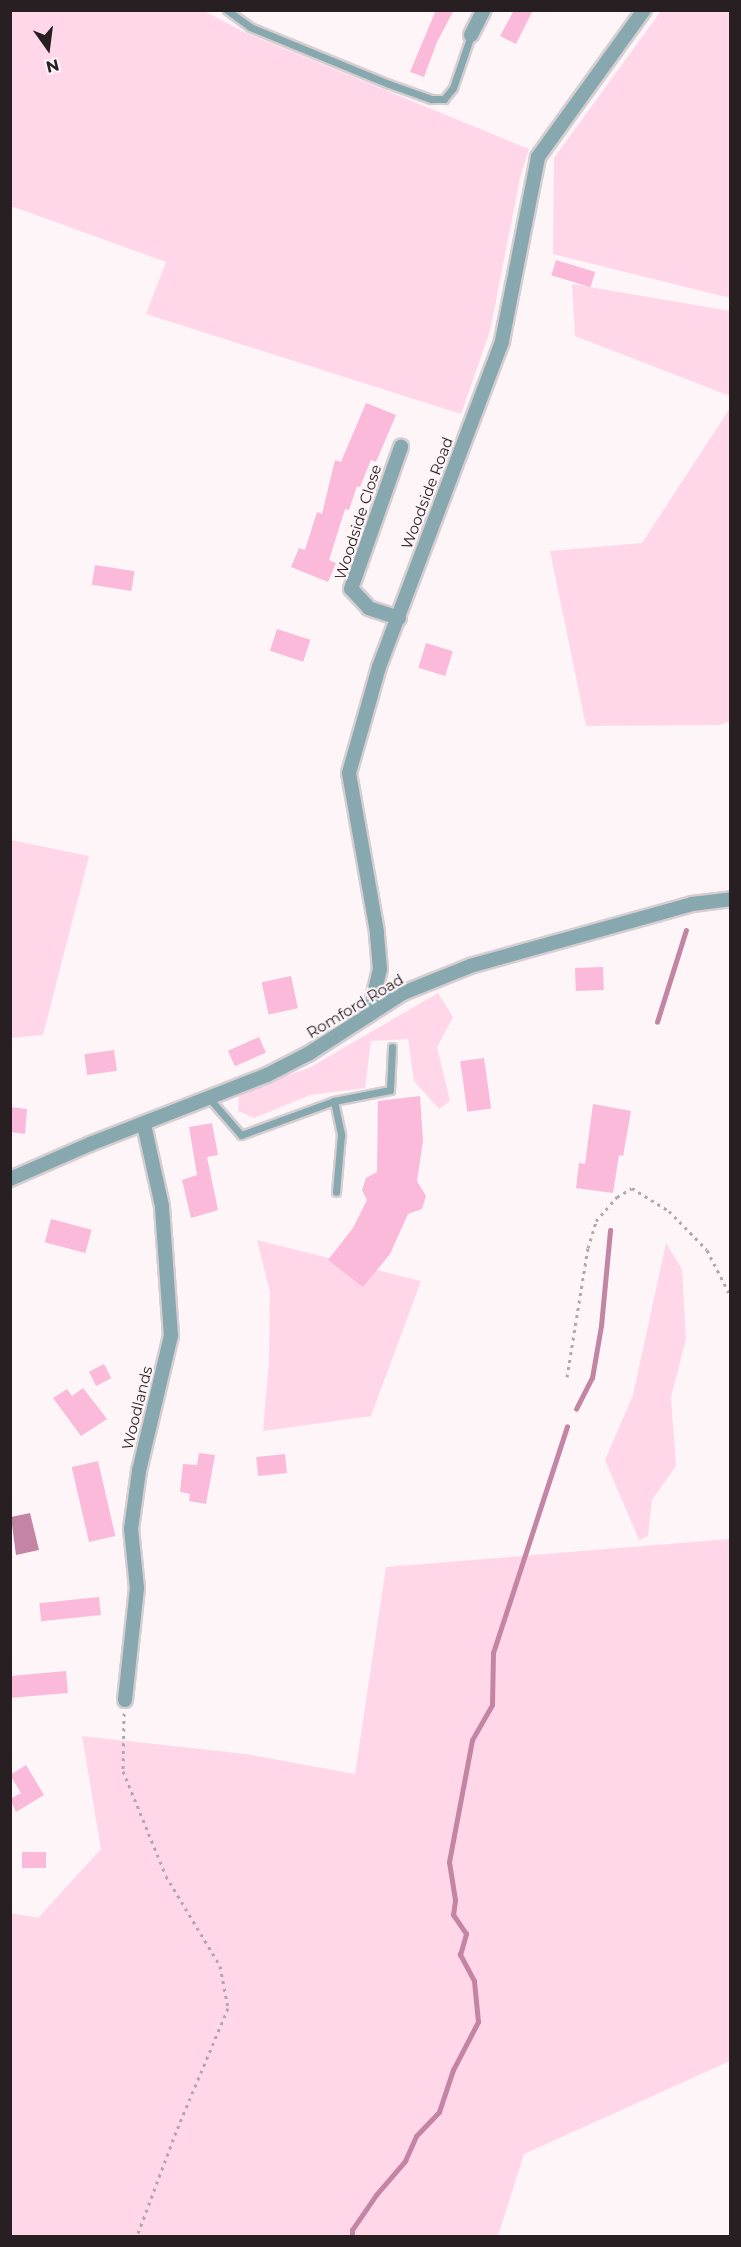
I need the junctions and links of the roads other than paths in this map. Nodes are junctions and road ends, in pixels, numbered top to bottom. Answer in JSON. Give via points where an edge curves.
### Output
{"nodes":[{"id":1,"x":227,"y":10,"type":"edge"},
{"id":2,"x":484,"y":10,"type":"edge"},
{"id":3,"x":644,"y":10,"type":"edge"},
{"id":4,"x":471,"y":35,"type":"joint"},
{"id":5,"x":401,"y":447,"type":"dead end"},
{"id":6,"x":399,"y":618,"type":"junction"},
{"id":7,"x":730,"y":899,"type":"edge"},
{"id":8,"x":369,"y":1015,"type":"junction"},
{"id":9,"x":392,"y":1047,"type":"dead end"},
{"id":10,"x":209,"y":1098,"type":"junction"},
{"id":11,"x":334,"y":1101,"type":"junction"},
{"id":12,"x":144,"y":1125,"type":"junction"},
{"id":13,"x":10,"y":1179,"type":"edge"},
{"id":14,"x":336,"y":1192,"type":"dead end"},
{"id":15,"x":125,"y":1700,"type":"road end"}],
"edges":[{"from":1,"to":4,"type":"lane","via":[[250,27],[431,99],[444,99],[453,88]]},
{"from":2,"to":4,"type":"street"},
{"from":3,"to":6,"type":"street","name":"Woodside Road","via":[[538,157],[502,341]]},
{"from":5,"to":6,"type":"street","name":"Woodside Close","via":[[351,589],[369,608]]},
{"from":6,"to":8,"type":"street","name":"Woodside Road","via":[[379,668],[349,774],[377,932],[380,969]]},
{"from":7,"to":8,"type":"street","name":"Romford Road","via":[[692,904],[470,966],[403,993]]},
{"from":8,"to":10,"type":"street","name":"Romford Road","via":[[308,1054]]},
{"from":9,"to":11,"type":"lane","via":[[390,1090]]},
{"from":10,"to":11,"type":"lane","via":[[241,1135]]},
{"from":10,"to":12,"type":"street","name":"Romford Road"},
{"from":11,"to":14,"type":"lane","via":[[341,1135]]},
{"from":12,"to":13,"type":"street","name":"Romford Road"},
{"from":12,"to":15,"type":"street","name":"Woodlands","via":[[162,1206],[171,1336],[139,1471],[131,1529],[136,1588]]}]}
